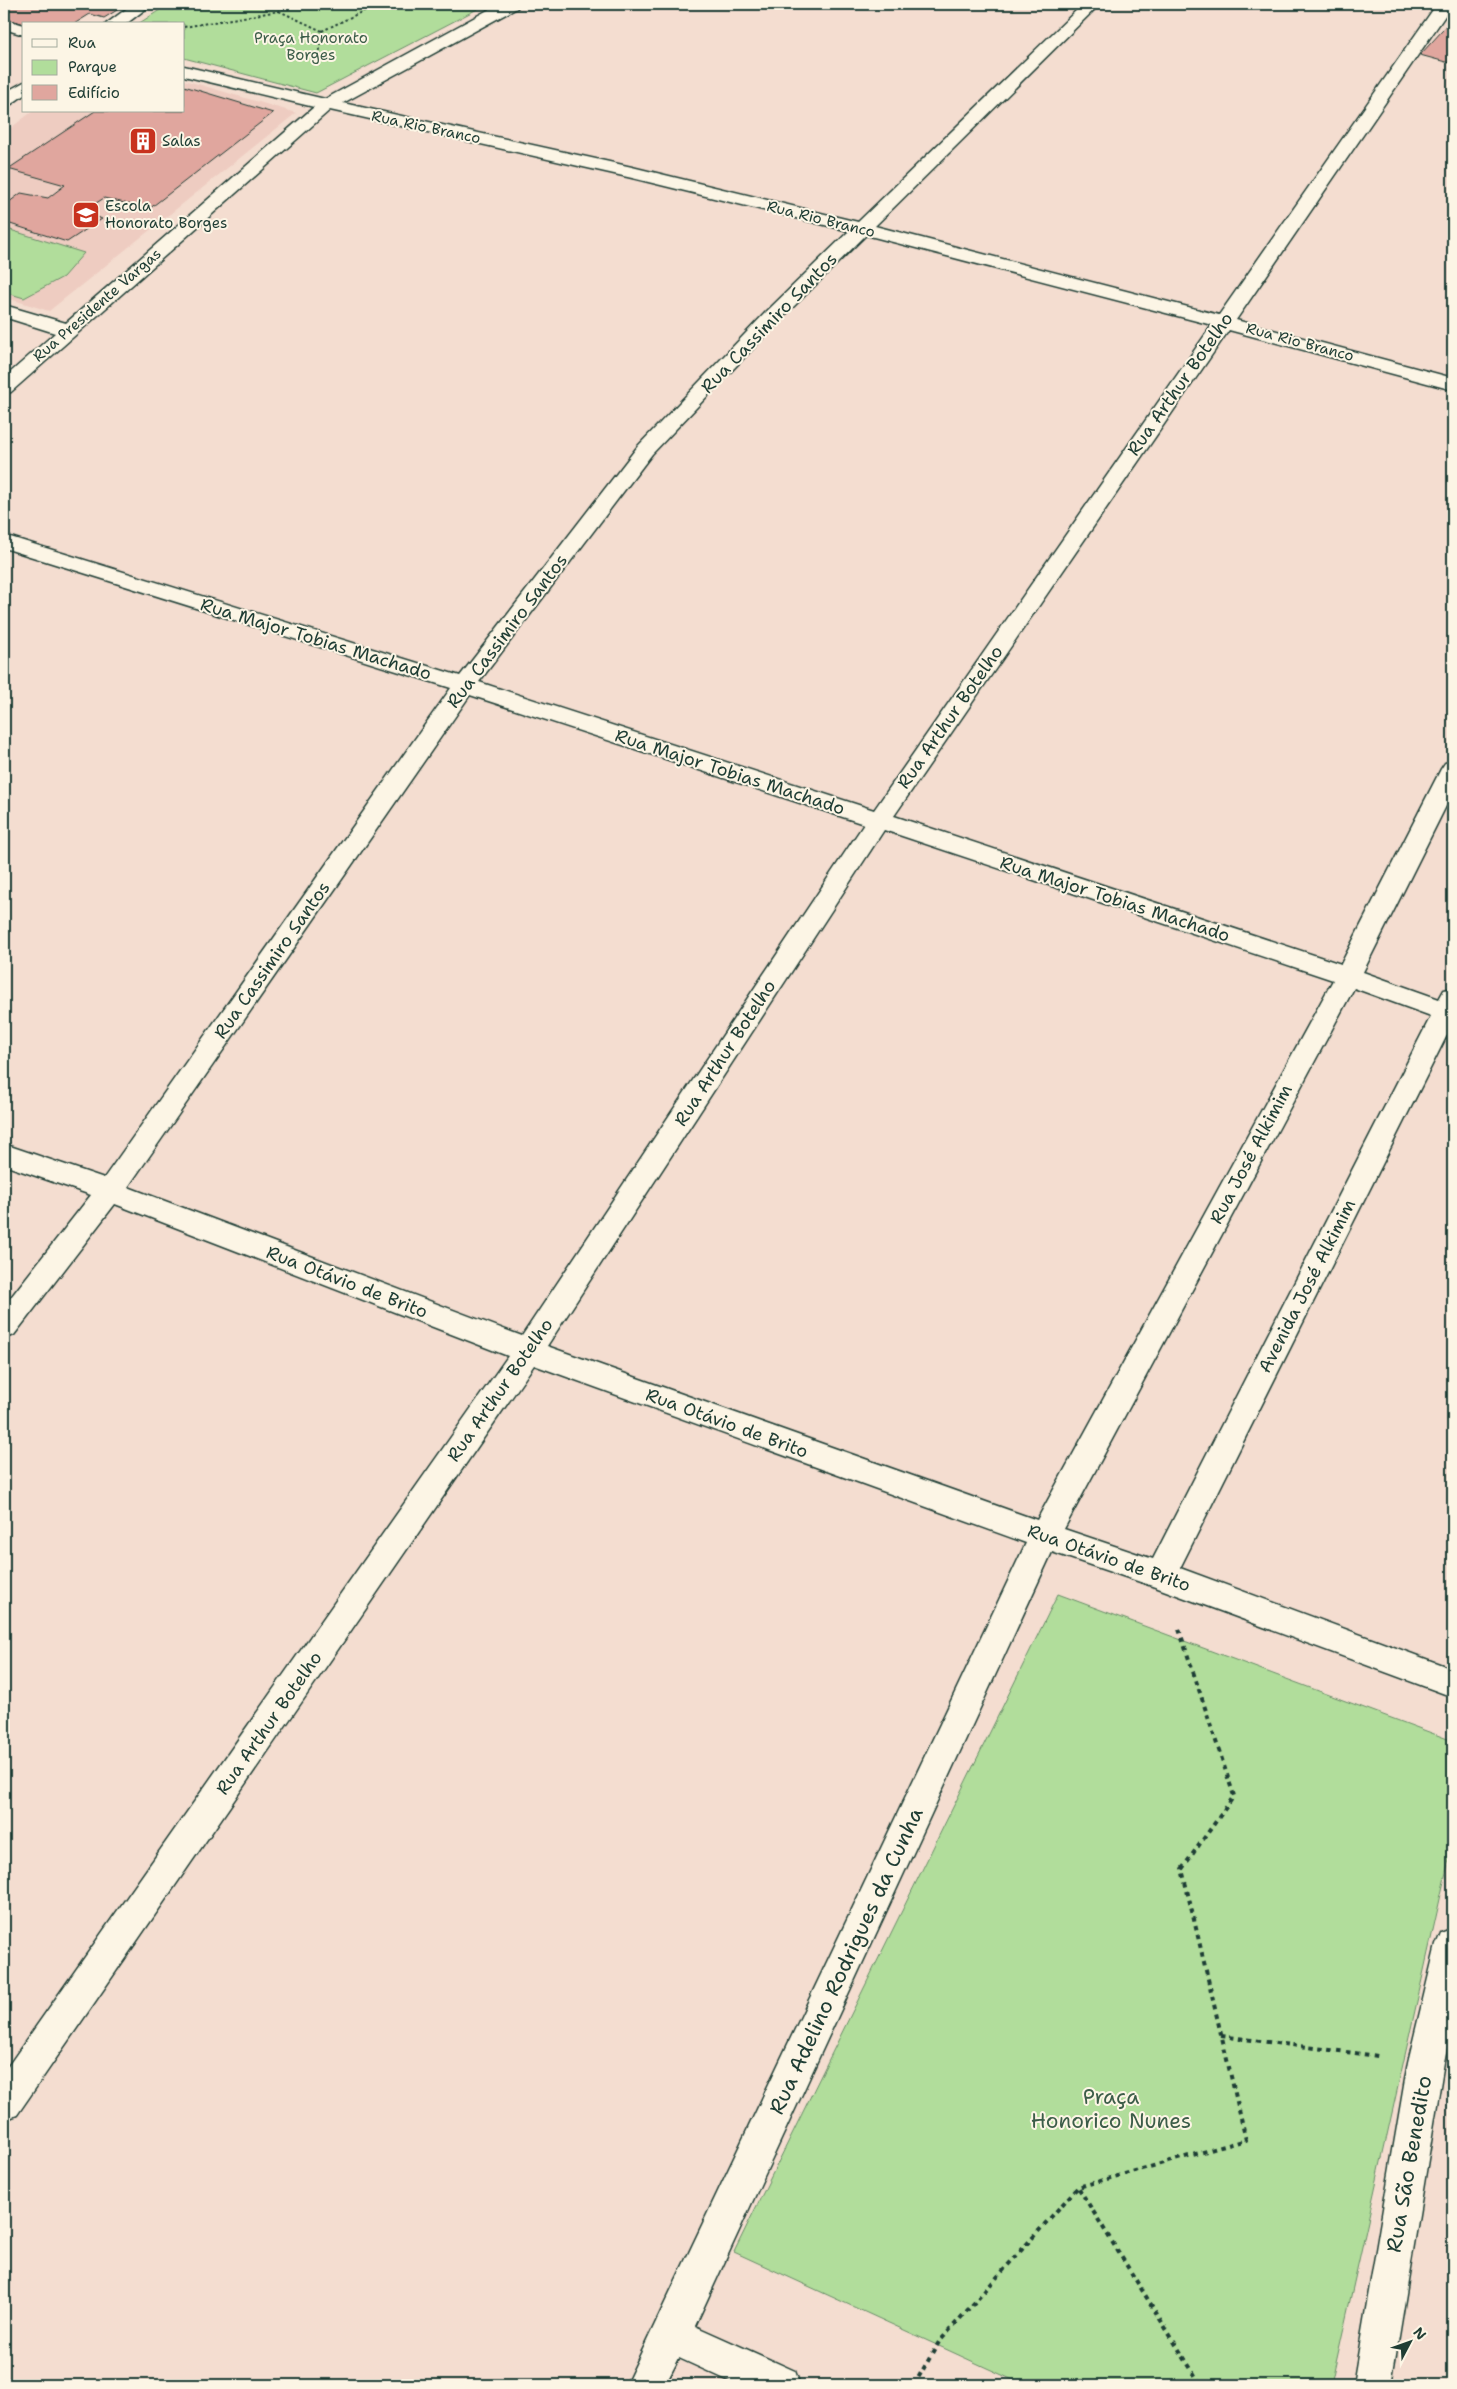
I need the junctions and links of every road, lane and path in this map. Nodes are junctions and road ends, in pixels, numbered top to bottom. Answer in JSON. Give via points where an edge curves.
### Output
{"nodes":[{"id":1,"x":144,"y":4,"type":"edge"},
{"id":2,"x":289,"y":4,"type":"edge"},
{"id":3,"x":378,"y":4,"type":"edge"},
{"id":4,"x":511,"y":4,"type":"edge"},
{"id":5,"x":1092,"y":4,"type":"edge"},
{"id":6,"x":1445,"y":4,"type":"edge"},
{"id":7,"x":278,"y":11,"type":"junction"},
{"id":8,"x":117,"y":22,"type":"edge"},
{"id":9,"x":4,"y":24,"type":"edge"},
{"id":10,"x":185,"y":27,"type":"edge"},
{"id":11,"x":22,"y":29,"type":"edge"},
{"id":12,"x":322,"y":31,"type":"junction"},
{"id":13,"x":185,"y":71,"type":"edge"},
{"id":14,"x":22,"y":88,"type":"edge"},
{"id":15,"x":4,"y":101,"type":"edge"},
{"id":16,"x":326,"y":105,"type":"junction"},
{"id":17,"x":861,"y":229,"type":"junction"},
{"id":18,"x":4,"y":311,"type":"edge"},
{"id":19,"x":1223,"y":322,"type":"junction"},
{"id":20,"x":67,"y":330,"type":"junction"},
{"id":21,"x":1453,"y":384,"type":"edge"},
{"id":22,"x":4,"y":388,"type":"edge"},
{"id":23,"x":4,"y":541,"type":"edge"},
{"id":24,"x":464,"y":685,"type":"junction"},
{"id":25,"x":1453,"y":770,"type":"edge"},
{"id":26,"x":879,"y":820,"type":"junction"},
{"id":27,"x":1348,"y":976,"type":"junction"},
{"id":28,"x":1451,"y":1008,"type":"edge"},
{"id":29,"x":4,"y":1154,"type":"edge"},
{"id":30,"x":110,"y":1191,"type":"junction"},
{"id":31,"x":4,"y":1327,"type":"edge"},
{"id":32,"x":528,"y":1351,"type":"junction"},
{"id":33,"x":1044,"y":1536,"type":"junction"},
{"id":34,"x":1161,"y":1575,"type":"junction"},
{"id":35,"x":1453,"y":1683,"type":"edge"},
{"id":36,"x":1453,"y":1945,"type":"edge"},
{"id":37,"x":1221,"y":2036,"type":"junction"},
{"id":38,"x":1426,"y":2062,"type":"junction"},
{"id":39,"x":4,"y":2102,"type":"edge"},
{"id":40,"x":1078,"y":2187,"type":"junction"},
{"id":41,"x":671,"y":2336,"type":"junction"},
{"id":42,"x":645,"y":2385,"type":"edge"},
{"id":43,"x":781,"y":2385,"type":"edge"},
{"id":44,"x":914,"y":2385,"type":"edge"},
{"id":45,"x":1200,"y":2385,"type":"edge"},
{"id":46,"x":1372,"y":2385,"type":"edge"}],
"edges":[{"from":1,"to":8,"type":"street"},
{"from":2,"to":7,"type":"path"},
{"from":3,"to":12,"type":"path"},
{"from":4,"to":16,"type":"street","name":"Rua Presidente Vargas"},
{"from":5,"to":17,"type":"street","name":"Rua Cassimiro Santos"},
{"from":6,"to":19,"type":"street","name":"Rua Arthur Botelho"},
{"from":7,"to":10,"type":"path"},
{"from":7,"to":12,"type":"path"},
{"from":9,"to":11,"type":"street"},
{"from":12,"to":16,"type":"path","via":[[316,93]]},
{"from":13,"to":16,"type":"street","name":"Rua Rio Branco"},
{"from":14,"to":15,"type":"street"},
{"from":16,"to":17,"type":"street","name":"Rua Rio Branco"},
{"from":16,"to":20,"type":"street","name":"Rua Presidente Vargas"},
{"from":17,"to":19,"type":"street","name":"Rua Rio Branco"},
{"from":17,"to":24,"type":"street","name":"Rua Cassimiro Santos","via":[[645,450]]},
{"from":18,"to":20,"type":"street"},
{"from":19,"to":21,"type":"street","name":"Rua Rio Branco"},
{"from":19,"to":26,"type":"street","name":"Rua Arthur Botelho"},
{"from":20,"to":22,"type":"street","name":"Rua Presidente Vargas"},
{"from":23,"to":24,"type":"street","name":"Rua Major Tobias Machado"},
{"from":24,"to":26,"type":"street","name":"Rua Major Tobias Machado"},
{"from":24,"to":30,"type":"street","name":"Rua Cassimiro Santos"},
{"from":25,"to":27,"type":"street","name":"Rua José Alkimim"},
{"from":26,"to":27,"type":"street","name":"Rua Major Tobias Machado"},
{"from":26,"to":32,"type":"street","name":"Rua Arthur Botelho"},
{"from":27,"to":28,"type":"street","name":"Rua Major Tobias Machado"},
{"from":27,"to":33,"type":"street","name":"Rua José Alkimim"},
{"from":28,"to":34,"type":"street","name":"Avenida José Alkimim"},
{"from":29,"to":30,"type":"street","name":"Rua Otávio de Brito"},
{"from":30,"to":31,"type":"street","name":"Rua Cassimiro Santos"},
{"from":30,"to":32,"type":"street","name":"Rua Otávio de Brito"},
{"from":32,"to":33,"type":"street","name":"Rua Otávio de Brito"},
{"from":32,"to":39,"type":"street","name":"Rua Arthur Botelho"},
{"from":33,"to":34,"type":"street","name":"Rua Otávio de Brito"},
{"from":33,"to":41,"type":"street","name":"Rua Adelino Rodrigues da Cunha"},
{"from":34,"to":35,"type":"street","name":"Rua Otávio de Brito"},
{"from":34,"to":37,"type":"path","via":[[1234,1796],[1182,1869]]},
{"from":36,"to":38,"type":"street","name":"Rua São Benedito"},
{"from":37,"to":38,"type":"path"},
{"from":37,"to":40,"type":"path","via":[[1246,2140]]},
{"from":38,"to":46,"type":"street","name":"Rua São Benedito"},
{"from":40,"to":44,"type":"path","via":[[940,2342]]},
{"from":40,"to":45,"type":"path"},
{"from":41,"to":42,"type":"street","name":"Rua Adelino Rodrigues da Cunha"},
{"from":41,"to":43,"type":"street"}]}
